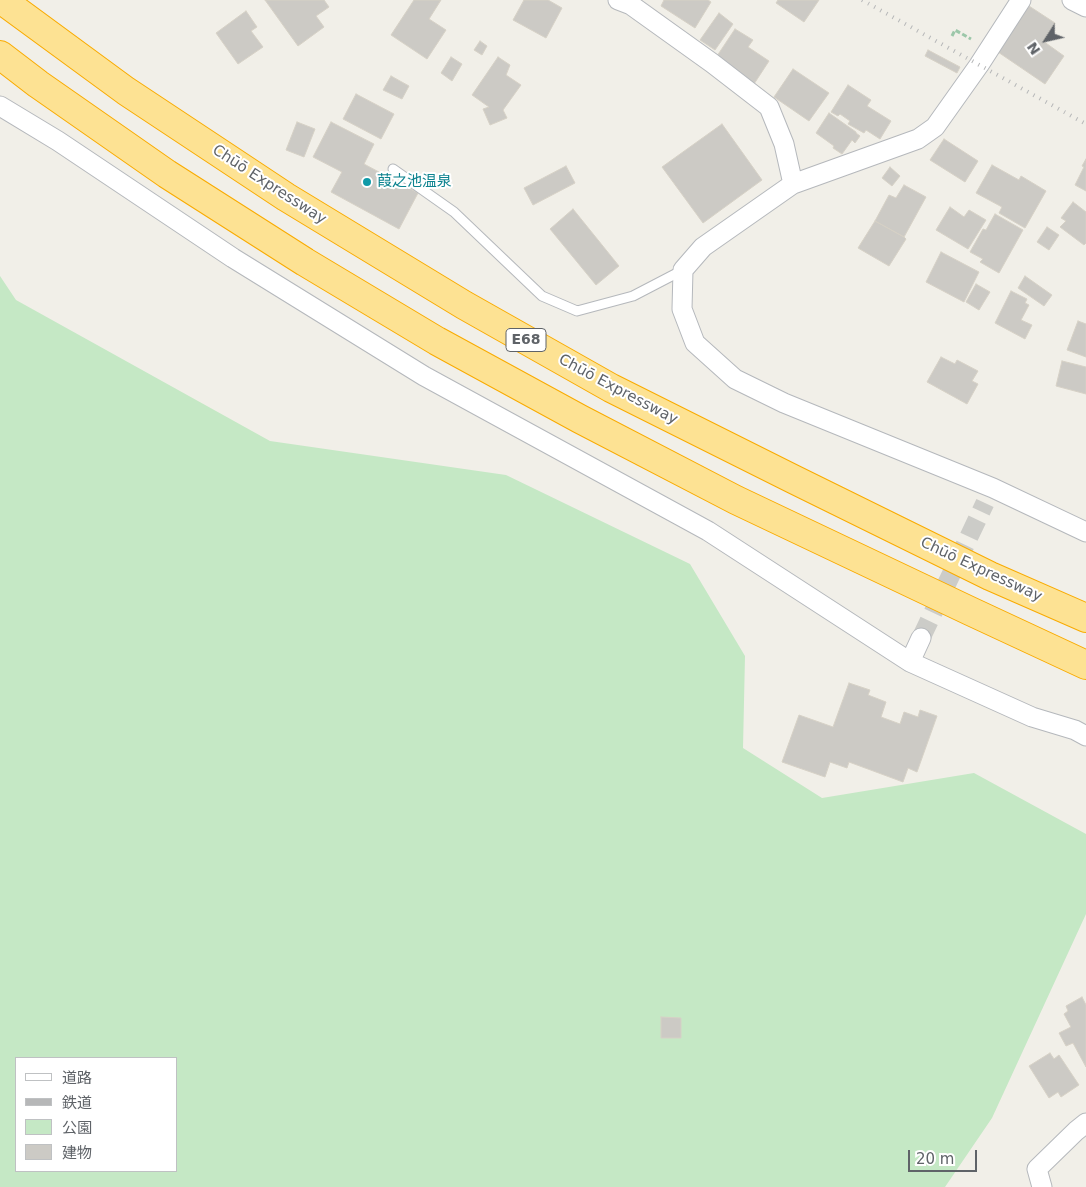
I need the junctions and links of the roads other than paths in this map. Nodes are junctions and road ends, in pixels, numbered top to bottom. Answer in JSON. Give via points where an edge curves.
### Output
{"nodes":[{"id":1,"x":2,"y":0,"type":"edge"},
{"id":2,"x":618,"y":0,"type":"edge"},
{"id":3,"x":1021,"y":0,"type":"edge"},
{"id":4,"x":1072,"y":0,"type":"edge"},
{"id":5,"x":1086,"y":6,"type":"edge"},
{"id":6,"x":0,"y":55,"type":"edge"},
{"id":7,"x":0,"y":106,"type":"edge"},
{"id":8,"x":393,"y":169,"type":"dead end"},
{"id":9,"x":793,"y":184,"type":"junction"},
{"id":10,"x":683,"y":270,"type":"junction"},
{"id":11,"x":1086,"y":532,"type":"edge"},
{"id":12,"x":970,"y":611,"type":"junction"},
{"id":13,"x":1086,"y":618,"type":"edge"},
{"id":14,"x":921,"y":638,"type":"tunnel mouth"},
{"id":15,"x":1053,"y":659,"type":"dead end"},
{"id":16,"x":910,"y":662,"type":"junction"},
{"id":17,"x":1086,"y":665,"type":"edge"},
{"id":18,"x":1086,"y":736,"type":"edge"},
{"id":19,"x":1086,"y":1123,"type":"edge"},
{"id":20,"x":1042,"y":1187,"type":"edge"}],
"edges":[{"from":1,"to":13,"type":"highway","name":"Chūō Expressway","number":"E68","via":[[126,92],[270,186],[464,305],[611,388],[990,576]]},
{"from":2,"to":9,"type":"street","via":[[631,5],[769,107],[784,144]]},
{"from":3,"to":9,"type":"street","via":[[935,127],[918,139]]},
{"from":4,"to":5,"type":"street"},
{"from":6,"to":12,"type":"highway","via":[[167,174],[437,341],[736,500]]},
{"from":7,"to":16,"type":"street","via":[[233,258],[424,376],[708,530]]},
{"from":8,"to":10,"type":"lane","via":[[454,212],[542,296],[577,311],[633,296]]},
{"from":9,"to":10,"type":"street","via":[[702,247]]},
{"from":10,"to":11,"type":"street","via":[[682,309],[695,343],[735,379],[989,496]]},
{"from":12,"to":15,"type":"lane"},
{"from":12,"to":17,"type":"highway"},
{"from":14,"to":16,"type":"street"},
{"from":16,"to":18,"type":"street","via":[[1032,717]]},
{"from":19,"to":20,"type":"street","via":[[1036,1169]]}]}
